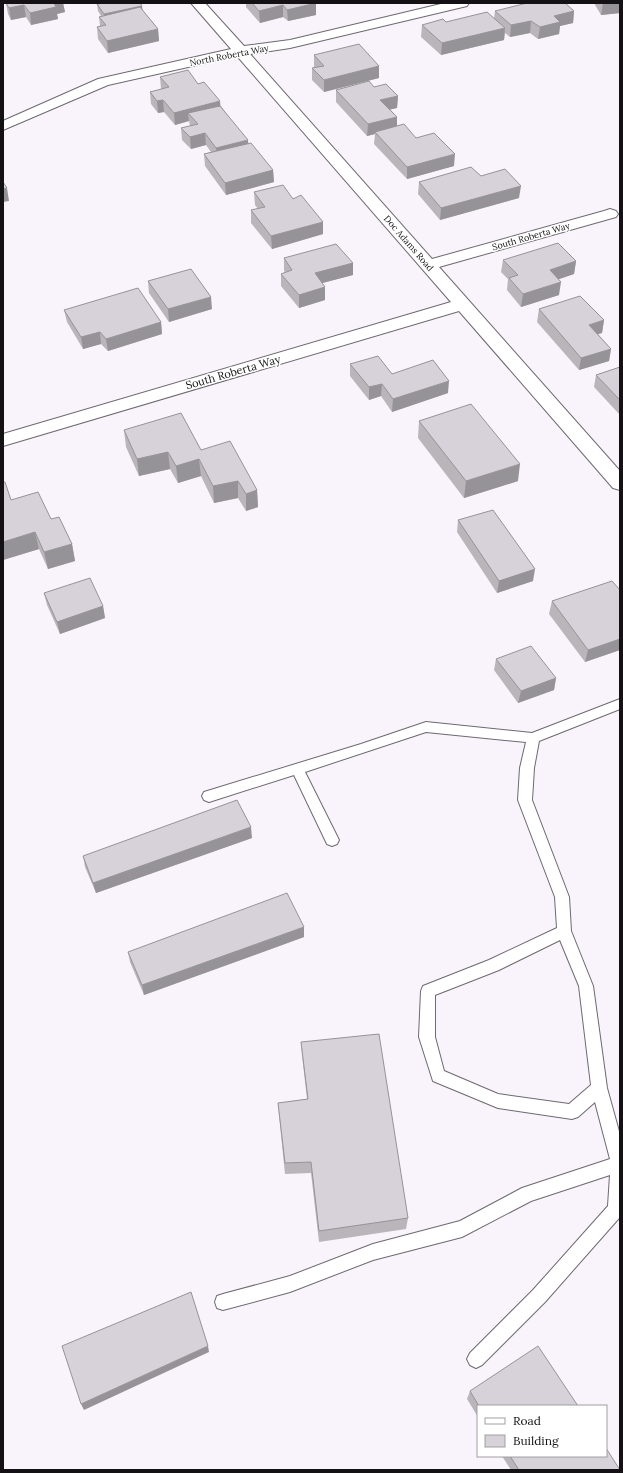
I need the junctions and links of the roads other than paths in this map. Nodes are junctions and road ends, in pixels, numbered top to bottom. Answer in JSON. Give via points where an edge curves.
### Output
{"nodes":[{"id":1,"x":198,"y":3,"type":"edge"},
{"id":2,"x":462,"y":3,"type":"edge"},
{"id":3,"x":240,"y":51,"type":"junction"},
{"id":4,"x":3,"y":126,"type":"edge"},
{"id":5,"x":610,"y":214,"type":"dead end"},
{"id":6,"x":428,"y":265,"type":"junction"},
{"id":7,"x":463,"y":304,"type":"junction"},
{"id":8,"x":3,"y":440,"type":"edge"},
{"id":9,"x":620,"y":483,"type":"edge"},
{"id":10,"x":620,"y":704,"type":"edge"},
{"id":11,"x":533,"y":738,"type":"junction"},
{"id":12,"x":297,"y":768,"type":"junction"},
{"id":13,"x":209,"y":796,"type":"dead end"},
{"id":14,"x":332,"y":840,"type":"dead end"},
{"id":15,"x":564,"y":931,"type":"junction"},
{"id":16,"x":599,"y":1088,"type":"junction"},
{"id":17,"x":619,"y":1164,"type":"junction"},
{"id":18,"x":223,"y":1302,"type":"dead end"},
{"id":19,"x":476,"y":1359,"type":"dead end"}],
"edges":[{"from":1,"to":3,"type":"street","name":"Doc Adams Road"},
{"from":2,"to":3,"type":"street","name":"North Roberta Way","via":[[290,44]]},
{"from":3,"to":4,"type":"street","name":"North Roberta Way","via":[[103,82]]},
{"from":3,"to":6,"type":"street","name":"Doc Adams Road"},
{"from":5,"to":6,"type":"street","name":"South Roberta Way"},
{"from":6,"to":7,"type":"street","name":"Doc Adams Road"},
{"from":7,"to":8,"type":"street","name":"South Roberta Way"},
{"from":7,"to":9,"type":"street","name":"Doc Adams Road"},
{"from":10,"to":11,"type":"lane"},
{"from":11,"to":12,"type":"lane","via":[[426,727]]},
{"from":11,"to":15,"type":"lane","via":[[526,768],[525,800],[562,897]]},
{"from":12,"to":13,"type":"lane"},
{"from":12,"to":14,"type":"lane"},
{"from":15,"to":16,"type":"lane","via":[[586,986]]},
{"from":15,"to":16,"type":"lane","via":[[494,965],[428,991],[427,1037],[438,1076],[498,1101],[572,1112]]},
{"from":16,"to":17,"type":"lane"},
{"from":17,"to":18,"type":"lane","via":[[528,1194],[462,1229],[373,1252],[290,1284]]},
{"from":17,"to":19,"type":"lane","via":[[616,1209],[539,1296]]}]}
